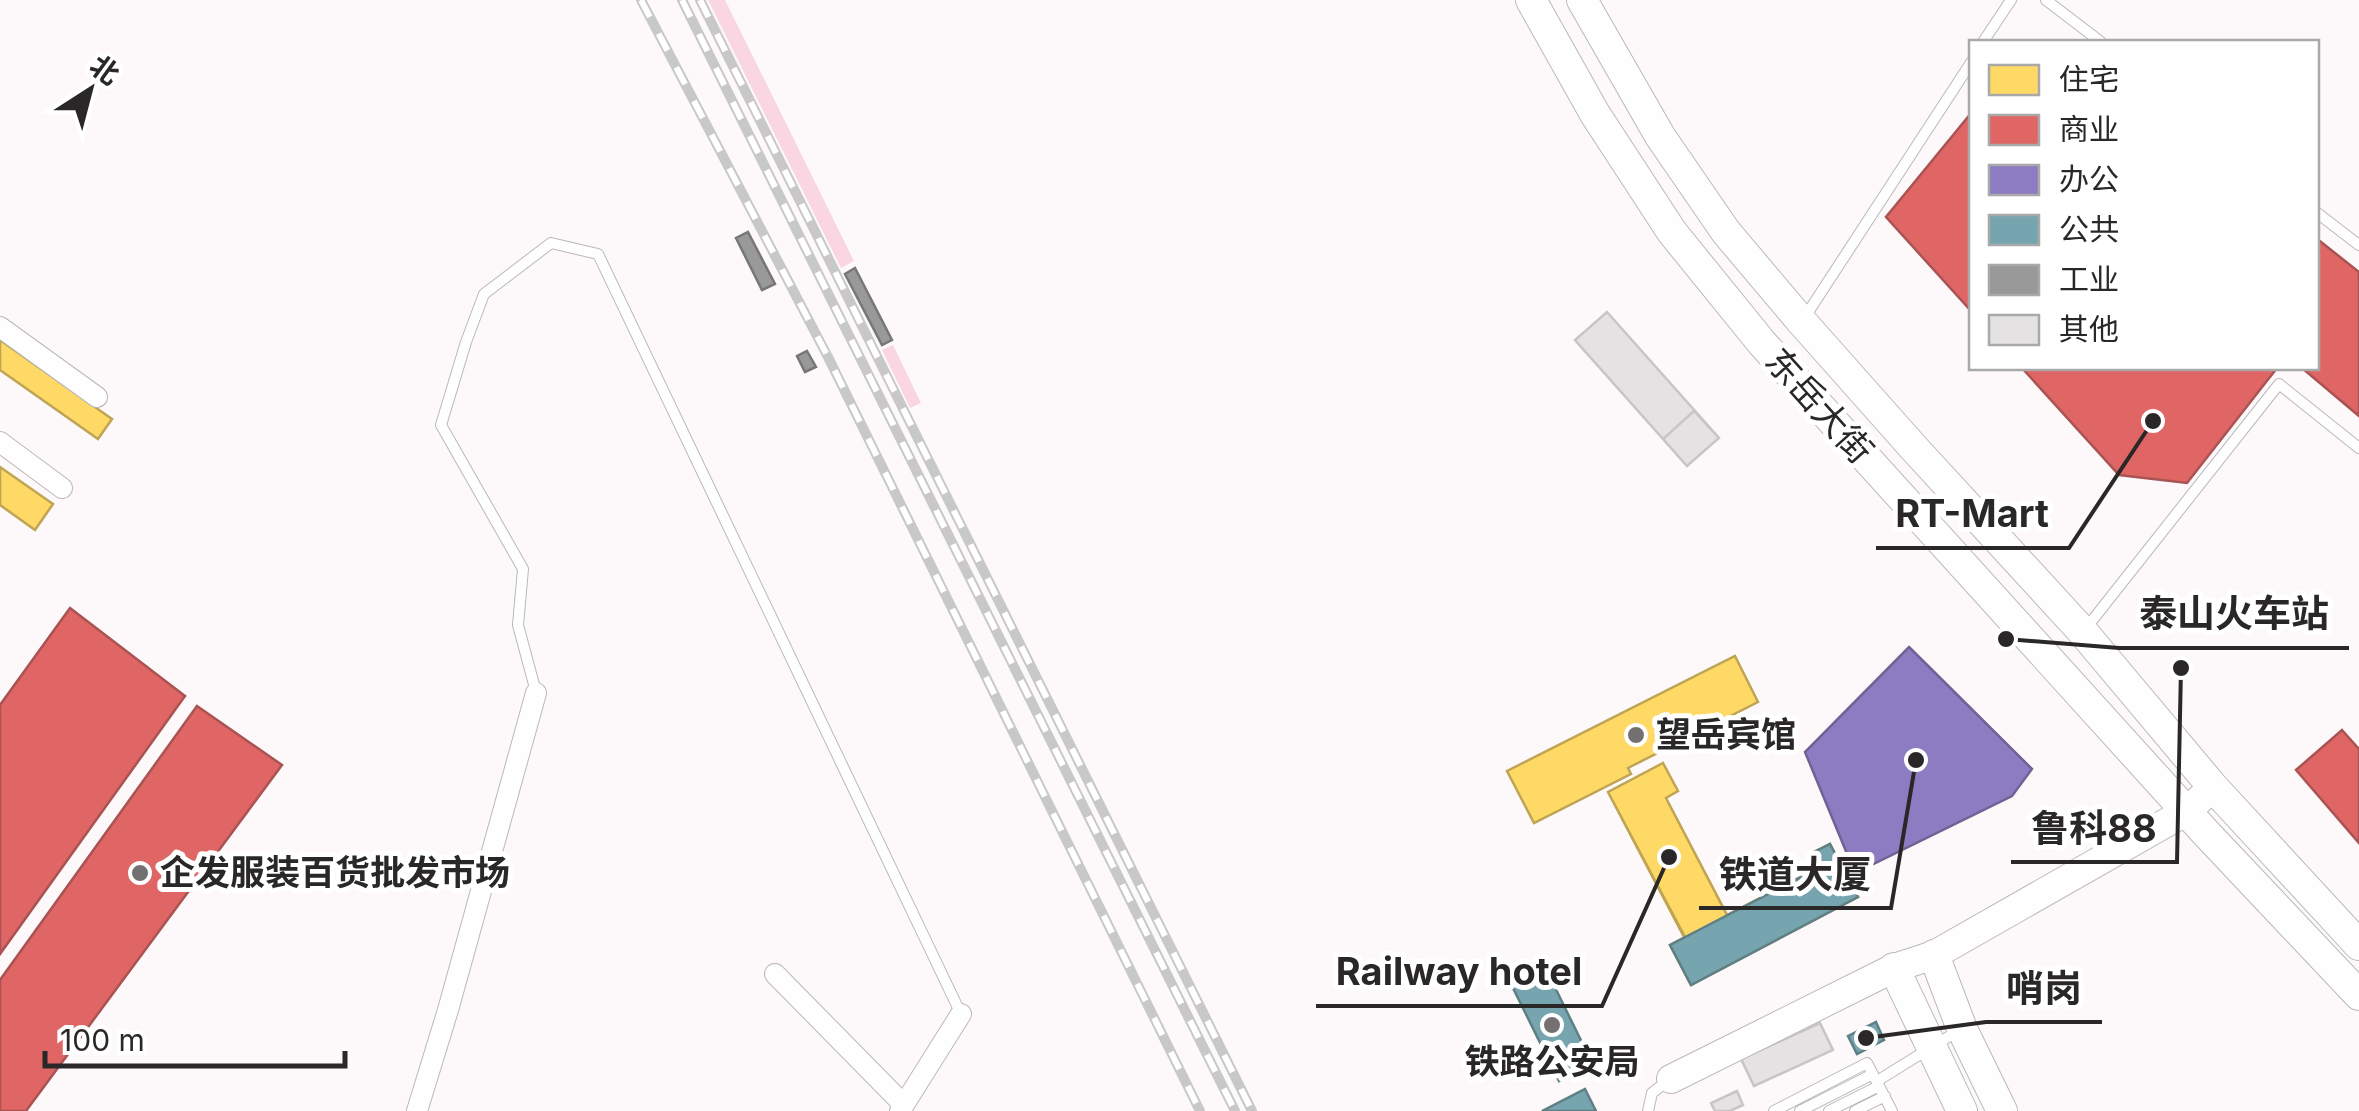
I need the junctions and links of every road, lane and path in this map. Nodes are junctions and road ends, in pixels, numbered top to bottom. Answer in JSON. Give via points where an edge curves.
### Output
{"nodes":[{"id":1,"x":1531,"y":0,"type":"edge"},
{"id":2,"x":1582,"y":0,"type":"edge"},
{"id":3,"x":2011,"y":0,"type":"edge"},
{"id":4,"x":2046,"y":0,"type":"edge"},
{"id":5,"x":1984,"y":40,"type":"edge"},
{"id":6,"x":2097,"y":40,"type":"edge"},
{"id":7,"x":1969,"y":66,"type":"edge"},
{"id":8,"x":2319,"y":214,"type":"edge"},
{"id":9,"x":2359,"y":245,"type":"edge"},
{"id":10,"x":1802,"y":322,"type":"junction"},
{"id":11,"x":0,"y":327,"type":"edge"},
{"id":12,"x":97,"y":397,"type":"dead end"},
{"id":13,"x":0,"y":442,"type":"edge"},
{"id":14,"x":2359,"y":448,"type":"edge"},
{"id":15,"x":62,"y":488,"type":"dead end"},
{"id":16,"x":2083,"y":632,"type":"junction"},
{"id":17,"x":536,"y":693,"type":"joint"},
{"id":18,"x":2213,"y":787,"type":"junction"},
{"id":19,"x":2187,"y":810,"type":"junction"},
{"id":20,"x":2359,"y":945,"type":"edge"},
{"id":21,"x":1934,"y":955,"type":"junction"},
{"id":22,"x":1894,"y":968,"type":"junction"},
{"id":23,"x":775,"y":974,"type":"dead end"},
{"id":24,"x":2359,"y":995,"type":"edge"},
{"id":25,"x":961,"y":1014,"type":"joint"},
{"id":26,"x":1962,"y":1029,"type":"junction"},
{"id":27,"x":1930,"y":1046,"type":"junction"},
{"id":28,"x":1671,"y":1079,"type":"joint"},
{"id":29,"x":1883,"y":1095,"type":"edge"},
{"id":30,"x":902,"y":1108,"type":"edge"},
{"id":31,"x":417,"y":1111,"type":"edge"},
{"id":32,"x":1648,"y":1111,"type":"edge"},
{"id":33,"x":1774,"y":1111,"type":"edge"},
{"id":34,"x":1800,"y":1111,"type":"edge"},
{"id":35,"x":1829,"y":1111,"type":"edge"},
{"id":36,"x":1856,"y":1111,"type":"edge"},
{"id":37,"x":1962,"y":1111,"type":"edge"},
{"id":38,"x":2002,"y":1111,"type":"edge"}],
"edges":[{"from":1,"to":19,"type":"main road","name":"东岳大街","via":[[1672,232],[1762,343]]},
{"from":2,"to":10,"type":"main road","via":[[1660,136],[1726,232]]},
{"from":3,"to":5,"type":"lane"},
{"from":4,"to":6,"type":"lane"},
{"from":7,"to":10,"type":"lane"},
{"from":8,"to":9,"type":"lane"},
{"from":10,"to":16,"type":"main road"},
{"from":11,"to":12,"type":"street"},
{"from":13,"to":15,"type":"street"},
{"from":14,"to":16,"type":"lane","via":[[2280,384]]},
{"from":16,"to":18,"type":"main road"},
{"from":17,"to":25,"type":"lane","via":[[518,625],[523,569],[440,425],[484,294],[551,243],[598,254]]},
{"from":17,"to":31,"type":"street"},
{"from":18,"to":19,"type":"street"},
{"from":18,"to":20,"type":"main road"},
{"from":19,"to":21,"type":"street"},
{"from":19,"to":24,"type":"main road","name":"东岳大街"},
{"from":21,"to":22,"type":"street"},
{"from":21,"to":26,"type":"main road"},
{"from":22,"to":27,"type":"main road"},
{"from":22,"to":28,"type":"street"},
{"from":23,"to":30,"type":"street"},
{"from":25,"to":30,"type":"street"},
{"from":26,"to":27,"type":"lane"},
{"from":26,"to":38,"type":"main road"},
{"from":27,"to":29,"type":"lane"},
{"from":27,"to":37,"type":"main road"},
{"from":28,"to":32,"type":"lane","via":[[1652,1093]]},
{"from":29,"to":33,"type":"lane","via":[[1867,1063]]},
{"from":29,"to":34,"type":"lane"},
{"from":29,"to":35,"type":"lane"},
{"from":29,"to":36,"type":"lane"}]}
